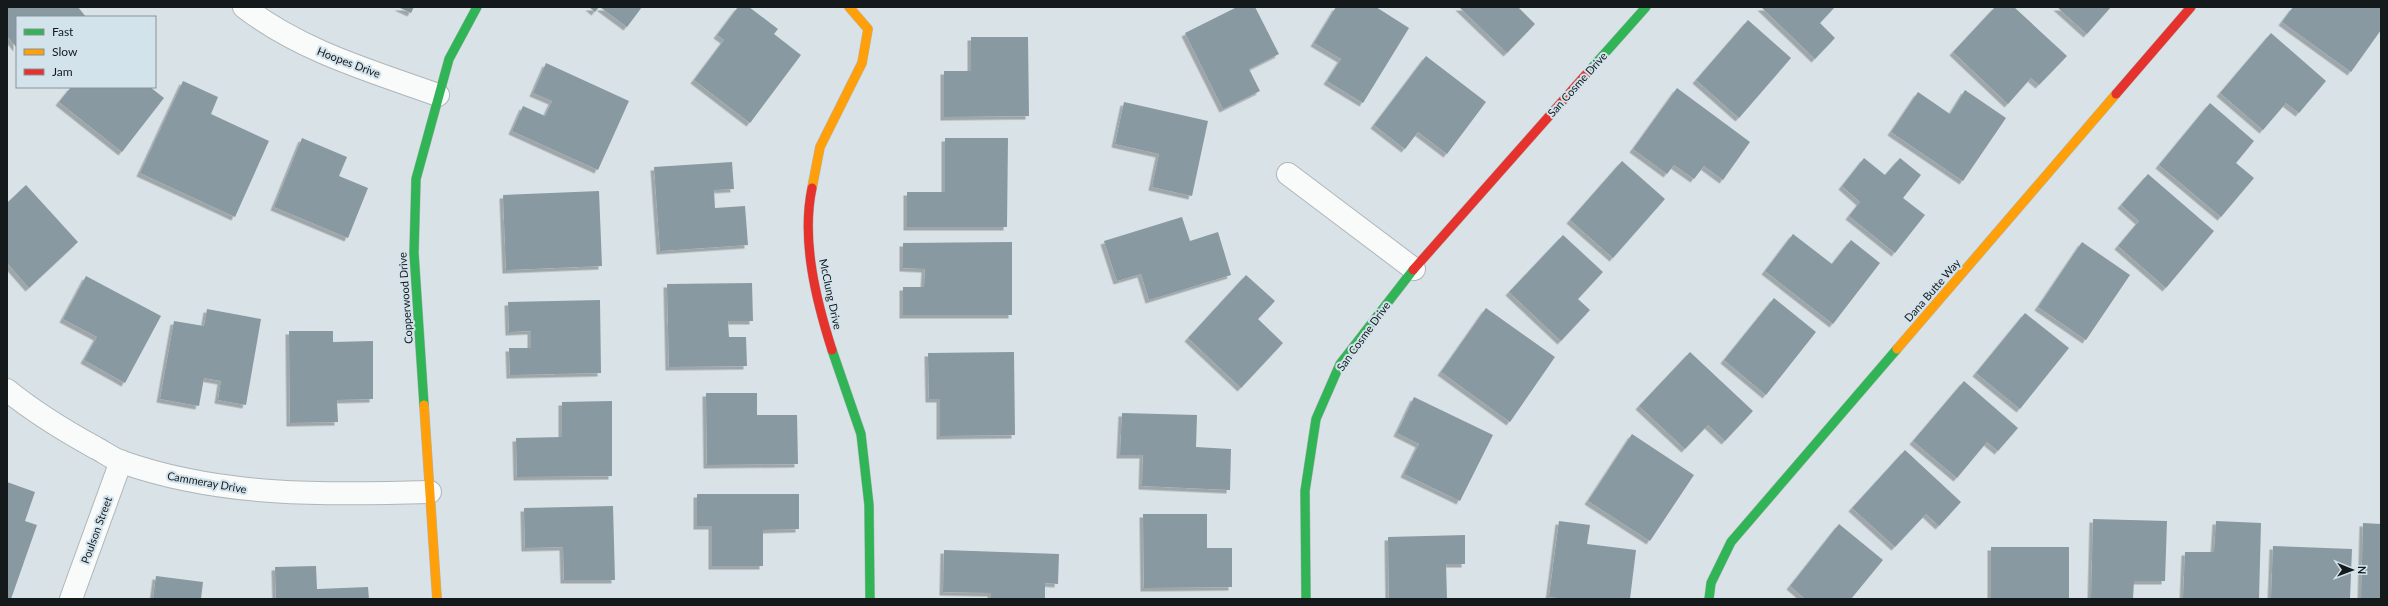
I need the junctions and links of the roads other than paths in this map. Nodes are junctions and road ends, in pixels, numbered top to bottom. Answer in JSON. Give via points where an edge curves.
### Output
{"nodes":[{"id":1,"x":244,"y":7,"type":"edge"},
{"id":2,"x":477,"y":7,"type":"edge"},
{"id":3,"x":849,"y":7,"type":"edge"},
{"id":4,"x":1646,"y":7,"type":"edge"},
{"id":5,"x":2191,"y":7,"type":"edge"},
{"id":6,"x":438,"y":94,"type":"junction"},
{"id":7,"x":1288,"y":174,"type":"dead end"},
{"id":8,"x":1414,"y":269,"type":"junction"},
{"id":9,"x":7,"y":390,"type":"edge"},
{"id":10,"x":121,"y":462,"type":"junction"},
{"id":11,"x":430,"y":492,"type":"junction"},
{"id":12,"x":71,"y":599,"type":"edge"},
{"id":13,"x":437,"y":599,"type":"edge"},
{"id":14,"x":870,"y":599,"type":"edge"},
{"id":15,"x":1306,"y":599,"type":"edge"},
{"id":16,"x":1708,"y":599,"type":"edge"}],
"edges":[{"from":1,"to":6,"type":"street","name":"Hoopes Drive","via":[[326,55]]},
{"from":2,"to":6,"type":"street","name":"Copperwood Drive","via":[[449,59]]},
{"from":3,"to":14,"type":"street","name":"McClung Drive","via":[[868,29],[862,63],[820,147],[808,207],[812,268],[826,331],[861,434],[868,505]]},
{"from":4,"to":8,"type":"street","name":"San Cosme Drive"},
{"from":5,"to":16,"type":"street","name":"Dana Butte Way","via":[[1731,542],[1711,583]]},
{"from":6,"to":11,"type":"street","name":"Copperwood Drive","via":[[416,179],[414,253]]},
{"from":7,"to":8,"type":"street"},
{"from":8,"to":15,"type":"street","name":"San Cosme Drive","via":[[1340,364],[1316,419],[1304,491]]},
{"from":9,"to":10,"type":"street","name":"Cammeray Drive","via":[[71,434]]},
{"from":10,"to":11,"type":"street","name":"Cammeray Drive","via":[[182,480],[234,489],[364,494]]},
{"from":10,"to":12,"type":"street","name":"Poulson Street"},
{"from":11,"to":13,"type":"street","name":"Copperwood Drive"}]}
